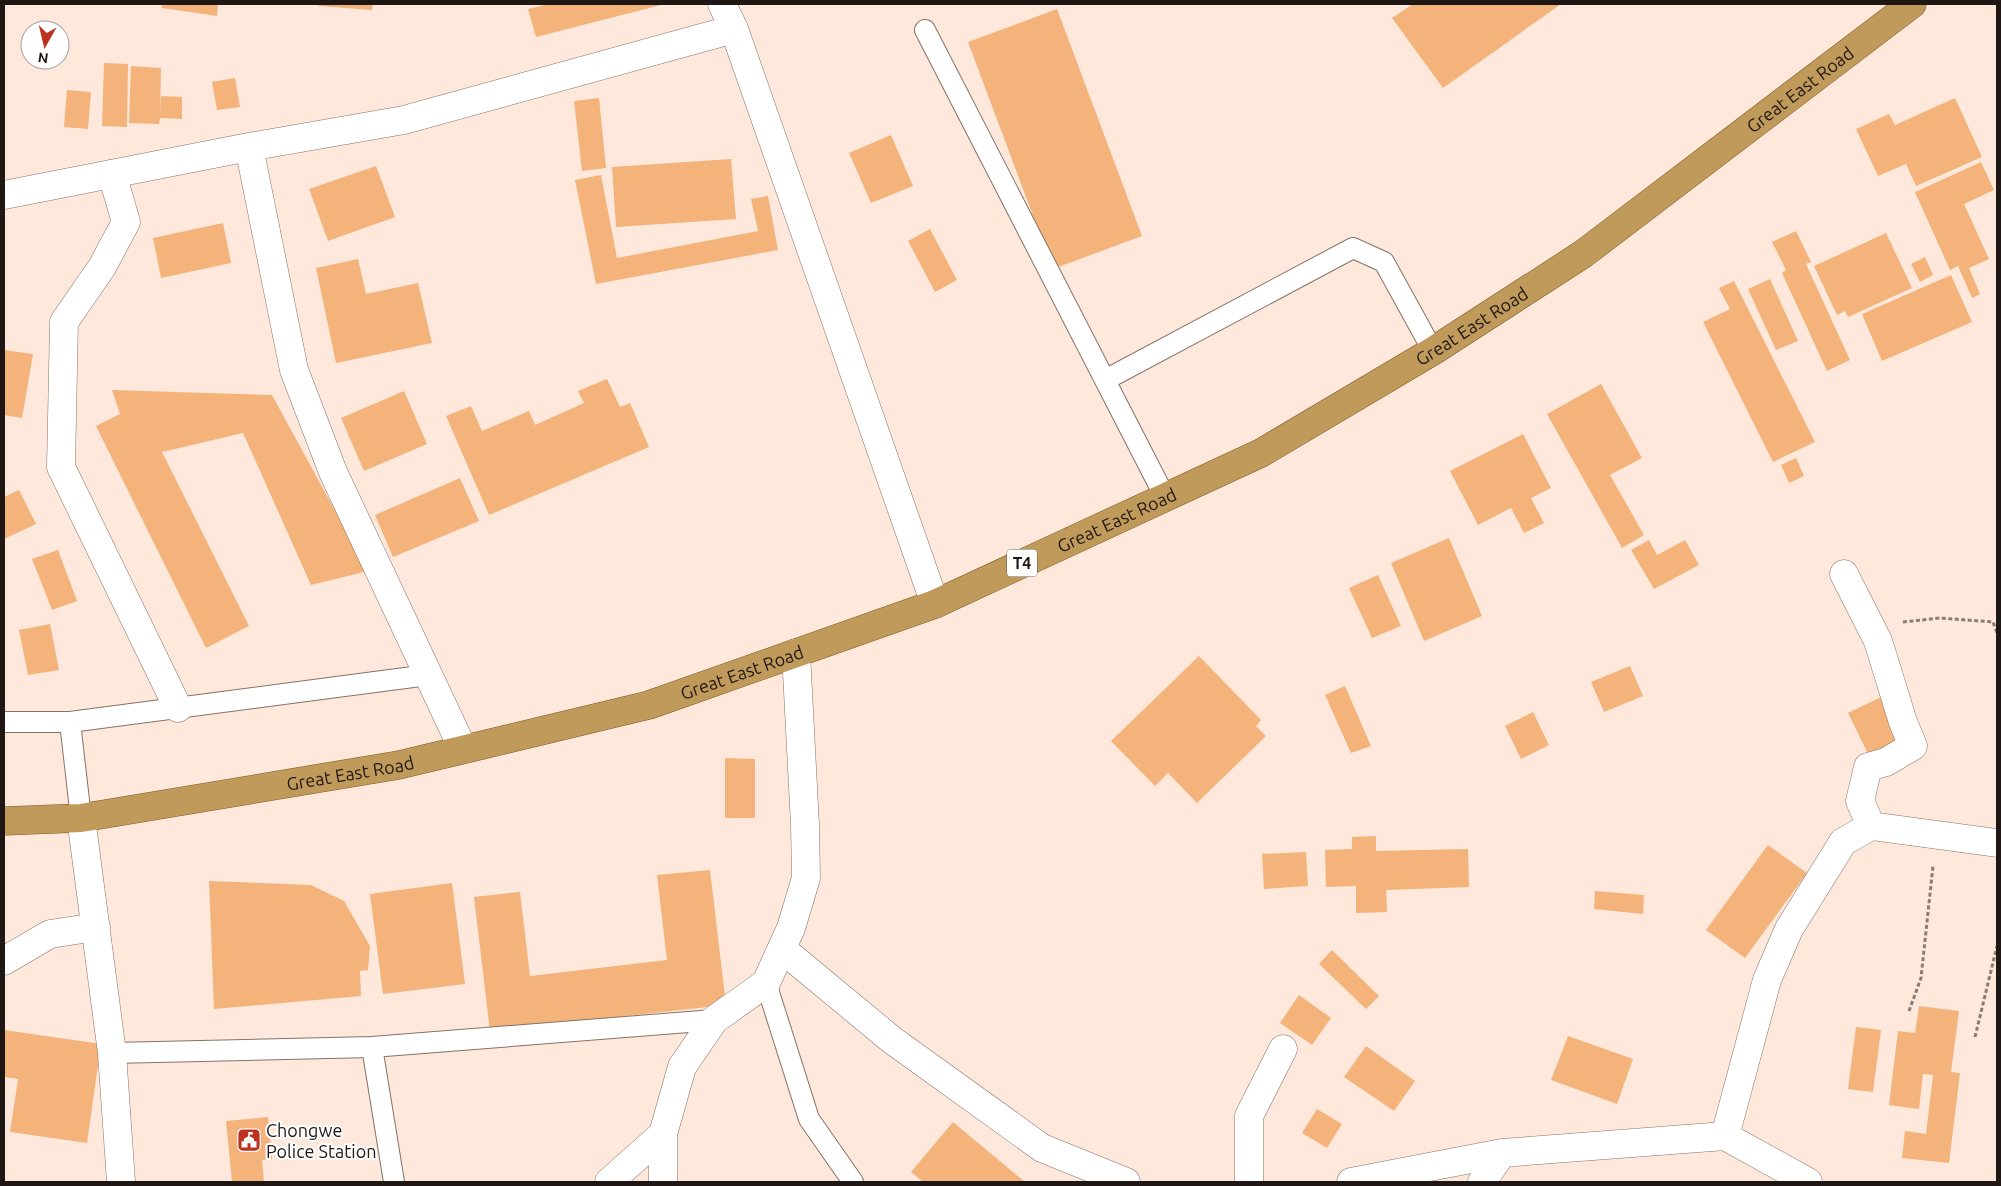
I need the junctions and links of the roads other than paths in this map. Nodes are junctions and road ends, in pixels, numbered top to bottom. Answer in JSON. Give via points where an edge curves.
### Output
{"nodes":[{"id":1,"x":722,"y":4,"type":"edge"},
{"id":2,"x":1912,"y":4,"type":"edge"},
{"id":3,"x":734,"y":29,"type":"junction"},
{"id":4,"x":925,"y":30,"type":"dead end"},
{"id":5,"x":249,"y":147,"type":"junction"},
{"id":6,"x":112,"y":174,"type":"junction"},
{"id":7,"x":4,"y":195,"type":"edge"},
{"id":8,"x":1433,"y":351,"type":"junction"},
{"id":9,"x":1105,"y":380,"type":"junction"},
{"id":10,"x":1165,"y":497,"type":"junction"},
{"id":11,"x":1844,"y":574,"type":"dead end"},
{"id":12,"x":935,"y":604,"type":"junction"},
{"id":13,"x":796,"y":653,"type":"junction"},
{"id":14,"x":428,"y":675,"type":"junction"},
{"id":15,"x":178,"y":708,"type":"junction"},
{"id":16,"x":4,"y":722,"type":"edge"},
{"id":17,"x":70,"y":722,"type":"junction"},
{"id":18,"x":463,"y":749,"type":"junction"},
{"id":19,"x":81,"y":818,"type":"junction"},
{"id":20,"x":4,"y":821,"type":"edge"},
{"id":21,"x":1870,"y":826,"type":"junction"},
{"id":22,"x":1997,"y":843,"type":"edge"},
{"id":23,"x":96,"y":927,"type":"junction"},
{"id":24,"x":782,"y":949,"type":"junction"},
{"id":25,"x":4,"y":961,"type":"edge"},
{"id":26,"x":766,"y":983,"type":"junction"},
{"id":27,"x":714,"y":1020,"type":"junction"},
{"id":28,"x":372,"y":1047,"type":"junction"},
{"id":29,"x":1283,"y":1049,"type":"dead end"},
{"id":30,"x":112,"y":1053,"type":"junction"},
{"id":31,"x":663,"y":1134,"type":"junction"},
{"id":32,"x":1725,"y":1136,"type":"junction"},
{"id":33,"x":1502,"y":1153,"type":"junction"},
{"id":34,"x":121,"y":1182,"type":"edge"},
{"id":35,"x":394,"y":1182,"type":"edge"},
{"id":36,"x":609,"y":1182,"type":"edge"},
{"id":37,"x":663,"y":1182,"type":"edge"},
{"id":38,"x":853,"y":1182,"type":"edge"},
{"id":39,"x":1126,"y":1182,"type":"edge"},
{"id":40,"x":1249,"y":1182,"type":"edge"},
{"id":41,"x":1351,"y":1182,"type":"edge"},
{"id":42,"x":1482,"y":1182,"type":"edge"},
{"id":43,"x":1808,"y":1182,"type":"edge"}],
"edges":[{"from":1,"to":3,"type":"street"},
{"from":2,"to":8,"type":"highway","name":"Great East Road","number":"T4","via":[[1584,254]]},
{"from":3,"to":5,"type":"street","via":[[404,120]]},
{"from":3,"to":12,"type":"street"},
{"from":4,"to":9,"type":"lane"},
{"from":5,"to":6,"type":"street"},
{"from":5,"to":14,"type":"street","via":[[294,370],[333,472]]},
{"from":6,"to":7,"type":"street"},
{"from":6,"to":15,"type":"street","via":[[126,222],[102,267],[64,322],[60,467]]},
{"from":8,"to":9,"type":"lane","via":[[1384,262],[1353,248]]},
{"from":8,"to":10,"type":"highway","name":"Great East Road","number":"T4","via":[[1261,453]]},
{"from":9,"to":10,"type":"lane"},
{"from":10,"to":12,"type":"highway","name":"Great East Road","number":"T4"},
{"from":11,"to":21,"type":"street","via":[[1874,632],[1902,722],[1913,746],[1886,762],[1868,767],[1860,801]]},
{"from":12,"to":13,"type":"highway","name":"Great East Road","number":"T4"},
{"from":13,"to":18,"type":"highway","name":"Great East Road","number":"T4","via":[[649,705]]},
{"from":13,"to":24,"type":"street","via":[[806,878]]},
{"from":14,"to":15,"type":"lane"},
{"from":14,"to":18,"type":"street"},
{"from":15,"to":17,"type":"lane"},
{"from":16,"to":17,"type":"lane"},
{"from":17,"to":19,"type":"lane"},
{"from":18,"to":19,"type":"highway","name":"Great East Road","number":"T4","via":[[398,765]]},
{"from":19,"to":20,"type":"highway","name":"Great East Road","number":"T4"},
{"from":19,"to":23,"type":"street"},
{"from":21,"to":22,"type":"street"},
{"from":21,"to":32,"type":"street","via":[[1843,842],[1789,929],[1767,980]]},
{"from":23,"to":25,"type":"street","via":[[50,934]]},
{"from":23,"to":30,"type":"street"},
{"from":24,"to":26,"type":"street"},
{"from":24,"to":39,"type":"street","via":[[892,1040],[1042,1148]]},
{"from":26,"to":27,"type":"street"},
{"from":26,"to":38,"type":"lane","via":[[809,1119]]},
{"from":27,"to":28,"type":"lane"},
{"from":27,"to":31,"type":"street","via":[[682,1067]]},
{"from":28,"to":30,"type":"lane"},
{"from":28,"to":35,"type":"lane"},
{"from":29,"to":40,"type":"street","via":[[1249,1116]]},
{"from":30,"to":34,"type":"street"},
{"from":31,"to":36,"type":"street"},
{"from":31,"to":37,"type":"street"},
{"from":32,"to":33,"type":"street"},
{"from":32,"to":43,"type":"street"},
{"from":33,"to":41,"type":"street"},
{"from":33,"to":42,"type":"street"}]}
